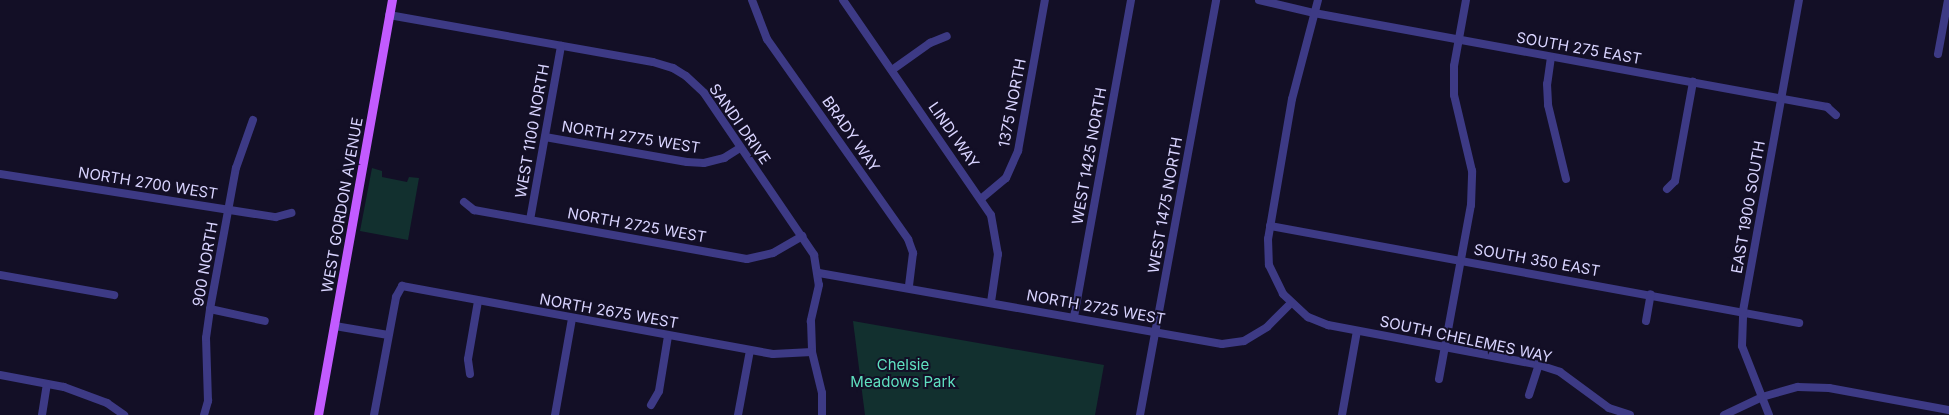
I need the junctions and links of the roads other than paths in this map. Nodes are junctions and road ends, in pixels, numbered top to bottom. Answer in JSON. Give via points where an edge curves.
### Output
{"nodes":[{"id":1,"x":392,"y":0,"type":"edge"},
{"id":2,"x":752,"y":0,"type":"edge"},
{"id":3,"x":843,"y":0,"type":"edge"},
{"id":4,"x":1045,"y":0,"type":"edge"},
{"id":5,"x":1131,"y":0,"type":"edge"},
{"id":6,"x":1216,"y":0,"type":"edge"},
{"id":7,"x":1259,"y":0,"type":"edge"},
{"id":8,"x":1318,"y":0,"type":"edge"},
{"id":9,"x":1466,"y":0,"type":"edge"},
{"id":10,"x":1799,"y":0,"type":"edge"},
{"id":11,"x":1948,"y":0,"type":"edge"},
{"id":12,"x":1314,"y":14,"type":"junction"},
{"id":13,"x":390,"y":15,"type":"junction"},
{"id":14,"x":947,"y":36,"type":"dead end"},
{"id":15,"x":1458,"y":40,"type":"junction"},
{"id":16,"x":561,"y":46,"type":"junction"},
{"id":17,"x":1938,"y":54,"type":"dead end"},
{"id":18,"x":1550,"y":57,"type":"junction"},
{"id":19,"x":892,"y":70,"type":"junction"},
{"id":20,"x":1693,"y":82,"type":"junction"},
{"id":21,"x":1781,"y":99,"type":"junction"},
{"id":22,"x":1836,"y":115,"type":"dead end"},
{"id":23,"x":254,"y":120,"type":"dead end"},
{"id":24,"x":545,"y":137,"type":"junction"},
{"id":25,"x":740,"y":148,"type":"junction"},
{"id":26,"x":0,"y":174,"type":"edge"},
{"id":27,"x":1566,"y":179,"type":"dead end"},
{"id":28,"x":1668,"y":190,"type":"dead end"},
{"id":29,"x":982,"y":198,"type":"junction"},
{"id":30,"x":464,"y":202,"type":"dead end"},
{"id":31,"x":229,"y":209,"type":"junction"},
{"id":32,"x":291,"y":213,"type":"dead end"},
{"id":33,"x":530,"y":220,"type":"junction"},
{"id":34,"x":1270,"y":226,"type":"junction"},
{"id":35,"x":803,"y":236,"type":"junction"},
{"id":36,"x":1462,"y":260,"type":"junction"},
{"id":37,"x":819,"y":273,"type":"junction"},
{"id":38,"x":0,"y":275,"type":"edge"},
{"id":39,"x":909,"y":287,"type":"junction"},
{"id":40,"x":1650,"y":294,"type":"junction"},
{"id":41,"x":114,"y":295,"type":"dead end"},
{"id":42,"x":478,"y":301,"type":"junction"},
{"id":43,"x":992,"y":302,"type":"junction"},
{"id":44,"x":1291,"y":303,"type":"junction"},
{"id":45,"x":210,"y":309,"type":"junction"},
{"id":46,"x":1743,"y":311,"type":"junction"},
{"id":47,"x":1074,"y":317,"type":"junction"},
{"id":48,"x":572,"y":319,"type":"junction"},
{"id":49,"x":266,"y":321,"type":"dead end"},
{"id":50,"x":1646,"y":321,"type":"dead end"},
{"id":51,"x":1799,"y":323,"type":"dead end"},
{"id":52,"x":335,"y":326,"type":"junction"},
{"id":53,"x":1356,"y":331,"type":"junction"},
{"id":54,"x":1156,"y":332,"type":"junction"},
{"id":55,"x":388,"y":335,"type":"junction"},
{"id":56,"x":668,"y":336,"type":"junction"},
{"id":57,"x":1445,"y":346,"type":"junction"},
{"id":58,"x":750,"y":350,"type":"junction"},
{"id":59,"x":812,"y":352,"type":"junction"},
{"id":60,"x":1539,"y":365,"type":"junction"},
{"id":61,"x":470,"y":374,"type":"dead end"},
{"id":62,"x":0,"y":375,"type":"edge"},
{"id":63,"x":1439,"y":379,"type":"dead end"},
{"id":64,"x":47,"y":384,"type":"junction"},
{"id":65,"x":1529,"y":395,"type":"dead end"},
{"id":66,"x":1762,"y":397,"type":"junction"},
{"id":67,"x":651,"y":405,"type":"dead end"},
{"id":68,"x":1949,"y":410,"type":"edge"},
{"id":69,"x":42,"y":415,"type":"edge"},
{"id":70,"x":124,"y":415,"type":"edge"},
{"id":71,"x":204,"y":415,"type":"edge"},
{"id":72,"x":318,"y":415,"type":"edge"},
{"id":73,"x":374,"y":415,"type":"edge"},
{"id":74,"x":555,"y":415,"type":"edge"},
{"id":75,"x":738,"y":415,"type":"edge"},
{"id":76,"x":822,"y":415,"type":"edge"},
{"id":77,"x":1140,"y":415,"type":"edge"},
{"id":78,"x":1342,"y":415,"type":"edge"},
{"id":79,"x":1630,"y":415,"type":"edge"},
{"id":80,"x":1724,"y":415,"type":"edge"},
{"id":81,"x":1769,"y":415,"type":"edge"}],
"edges":[{"from":1,"to":13,"type":"main road","name":"WEST GORDON AVENUE"},
{"from":2,"to":39,"type":"street","name":"BRADY WAY","via":[[767,39],[908,239],[913,253]]},
{"from":3,"to":19,"type":"street","name":"LINDI WAY"},
{"from":4,"to":29,"type":"street","name":"1375 NORTH","via":[[1018,151],[1006,178]]},
{"from":5,"to":47,"type":"street","name":"WEST 1425 NORTH"},
{"from":6,"to":54,"type":"street","name":"WEST 1475 NORTH"},
{"from":7,"to":12,"type":"street","name":"SOUTH 275 EAST"},
{"from":8,"to":12,"type":"street","name":"SOUTH CHELEMES WAY"},
{"from":9,"to":15,"type":"street"},
{"from":10,"to":21,"type":"street","name":"EAST 1900 SOUTH"},
{"from":11,"to":17,"type":"street"},
{"from":12,"to":15,"type":"street","name":"SOUTH 275 EAST"},
{"from":12,"to":34,"type":"street","name":"SOUTH CHELEMES WAY","via":[[1292,99]]},
{"from":13,"to":16,"type":"street","name":"SANDI DRIVE"},
{"from":13,"to":52,"type":"main road","name":"WEST GORDON AVENUE"},
{"from":14,"to":19,"type":"street","via":[[930,43]]},
{"from":15,"to":18,"type":"street","name":"SOUTH 275 EAST"},
{"from":15,"to":36,"type":"street","via":[[1454,94],[1472,171]]},
{"from":16,"to":24,"type":"street","name":"WEST 1100 NORTH"},
{"from":16,"to":25,"type":"street","name":"SANDI DRIVE","via":[[673,68],[704,93]]},
{"from":18,"to":20,"type":"street","name":"SOUTH 275 EAST"},
{"from":18,"to":27,"type":"street","via":[[1546,84],[1548,105]]},
{"from":19,"to":29,"type":"street","name":"LINDI WAY"},
{"from":20,"to":21,"type":"street","name":"SOUTH 275 EAST"},
{"from":20,"to":28,"type":"street","via":[[1675,182]]},
{"from":21,"to":22,"type":"street","name":"SOUTH 275 EAST","via":[[1827,107]]},
{"from":21,"to":46,"type":"street","name":"EAST 1900 SOUTH"},
{"from":23,"to":31,"type":"street","name":"900 NORTH","via":[[236,168]]},
{"from":24,"to":25,"type":"street","name":"NORTH 2775 WEST","via":[[704,163],[724,158]]},
{"from":24,"to":33,"type":"street","name":"WEST 1100 NORTH"},
{"from":25,"to":35,"type":"street","name":"SANDI DRIVE"},
{"from":26,"to":31,"type":"street","name":"NORTH 2700 WEST"},
{"from":29,"to":43,"type":"street","name":"LINDI WAY","via":[[997,233],[998,269]]},
{"from":30,"to":33,"type":"street","name":"NORTH 2725 WEST","via":[[474,210]]},
{"from":31,"to":32,"type":"street","name":"NORTH 2700 WEST","via":[[276,217]]},
{"from":31,"to":45,"type":"street","name":"900 NORTH"},
{"from":33,"to":35,"type":"street","name":"NORTH 2725 WEST","via":[[748,259],[773,253]]},
{"from":34,"to":36,"type":"street","name":"SOUTH 350 EAST"},
{"from":34,"to":44,"type":"street","name":"SOUTH CHELEMES WAY","via":[[1269,265],[1278,287]]},
{"from":35,"to":37,"type":"street","name":"SANDI DRIVE","via":[[814,255]]},
{"from":36,"to":40,"type":"street","name":"SOUTH 350 EAST"},
{"from":36,"to":57,"type":"street"},
{"from":37,"to":39,"type":"street"},
{"from":37,"to":59,"type":"street","via":[[811,321]]},
{"from":38,"to":41,"type":"street"},
{"from":39,"to":43,"type":"street"},
{"from":40,"to":46,"type":"street","name":"SOUTH 350 EAST"},
{"from":40,"to":50,"type":"street"},
{"from":42,"to":48,"type":"street","name":"NORTH 2675 WEST"},
{"from":42,"to":55,"type":"street","name":"NORTH 2675 WEST","via":[[402,286],[396,297]]},
{"from":42,"to":61,"type":"street","via":[[468,359]]},
{"from":43,"to":47,"type":"street","name":"NORTH 2725 WEST"},
{"from":44,"to":53,"type":"street","name":"SOUTH CHELEMES WAY","via":[[1328,325]]},
{"from":44,"to":54,"type":"street","name":"NORTH 2725 WEST","via":[[1267,328],[1244,341],[1222,344]]},
{"from":45,"to":49,"type":"street"},
{"from":45,"to":71,"type":"street","name":"900 NORTH","via":[[206,338],[208,401]]},
{"from":46,"to":51,"type":"street","name":"SOUTH 350 EAST"},
{"from":46,"to":66,"type":"street","name":"EAST 1900 SOUTH","via":[[1742,346]]},
{"from":47,"to":54,"type":"street","name":"NORTH 2725 WEST"},
{"from":48,"to":56,"type":"street","name":"NORTH 2675 WEST"},
{"from":48,"to":74,"type":"street"},
{"from":52,"to":55,"type":"street"},
{"from":52,"to":72,"type":"main road","name":"WEST GORDON AVENUE"},
{"from":53,"to":57,"type":"street","name":"SOUTH CHELEMES WAY"},
{"from":53,"to":78,"type":"street"},
{"from":54,"to":77,"type":"street","name":"WEST 1475 NORTH"},
{"from":55,"to":73,"type":"street"},
{"from":56,"to":58,"type":"street","name":"NORTH 2675 WEST"},
{"from":56,"to":67,"type":"street","via":[[659,391]]},
{"from":57,"to":60,"type":"street","name":"SOUTH CHELEMES WAY"},
{"from":57,"to":63,"type":"street"},
{"from":58,"to":59,"type":"street","name":"NORTH 2675 WEST","via":[[783,355]]},
{"from":58,"to":75,"type":"street"},
{"from":59,"to":76,"type":"street","via":[[822,394]]},
{"from":60,"to":65,"type":"street"},
{"from":60,"to":79,"type":"street","name":"SOUTH CHELEMES WAY","via":[[1560,372],[1609,408]]},
{"from":62,"to":64,"type":"street"},
{"from":64,"to":69,"type":"street"},
{"from":64,"to":70,"type":"street","via":[[107,403]]},
{"from":66,"to":68,"type":"street","via":[[1798,387],[1829,388]]},
{"from":66,"to":80,"type":"street"},
{"from":66,"to":81,"type":"street","name":"EAST 1900 SOUTH"}]}
